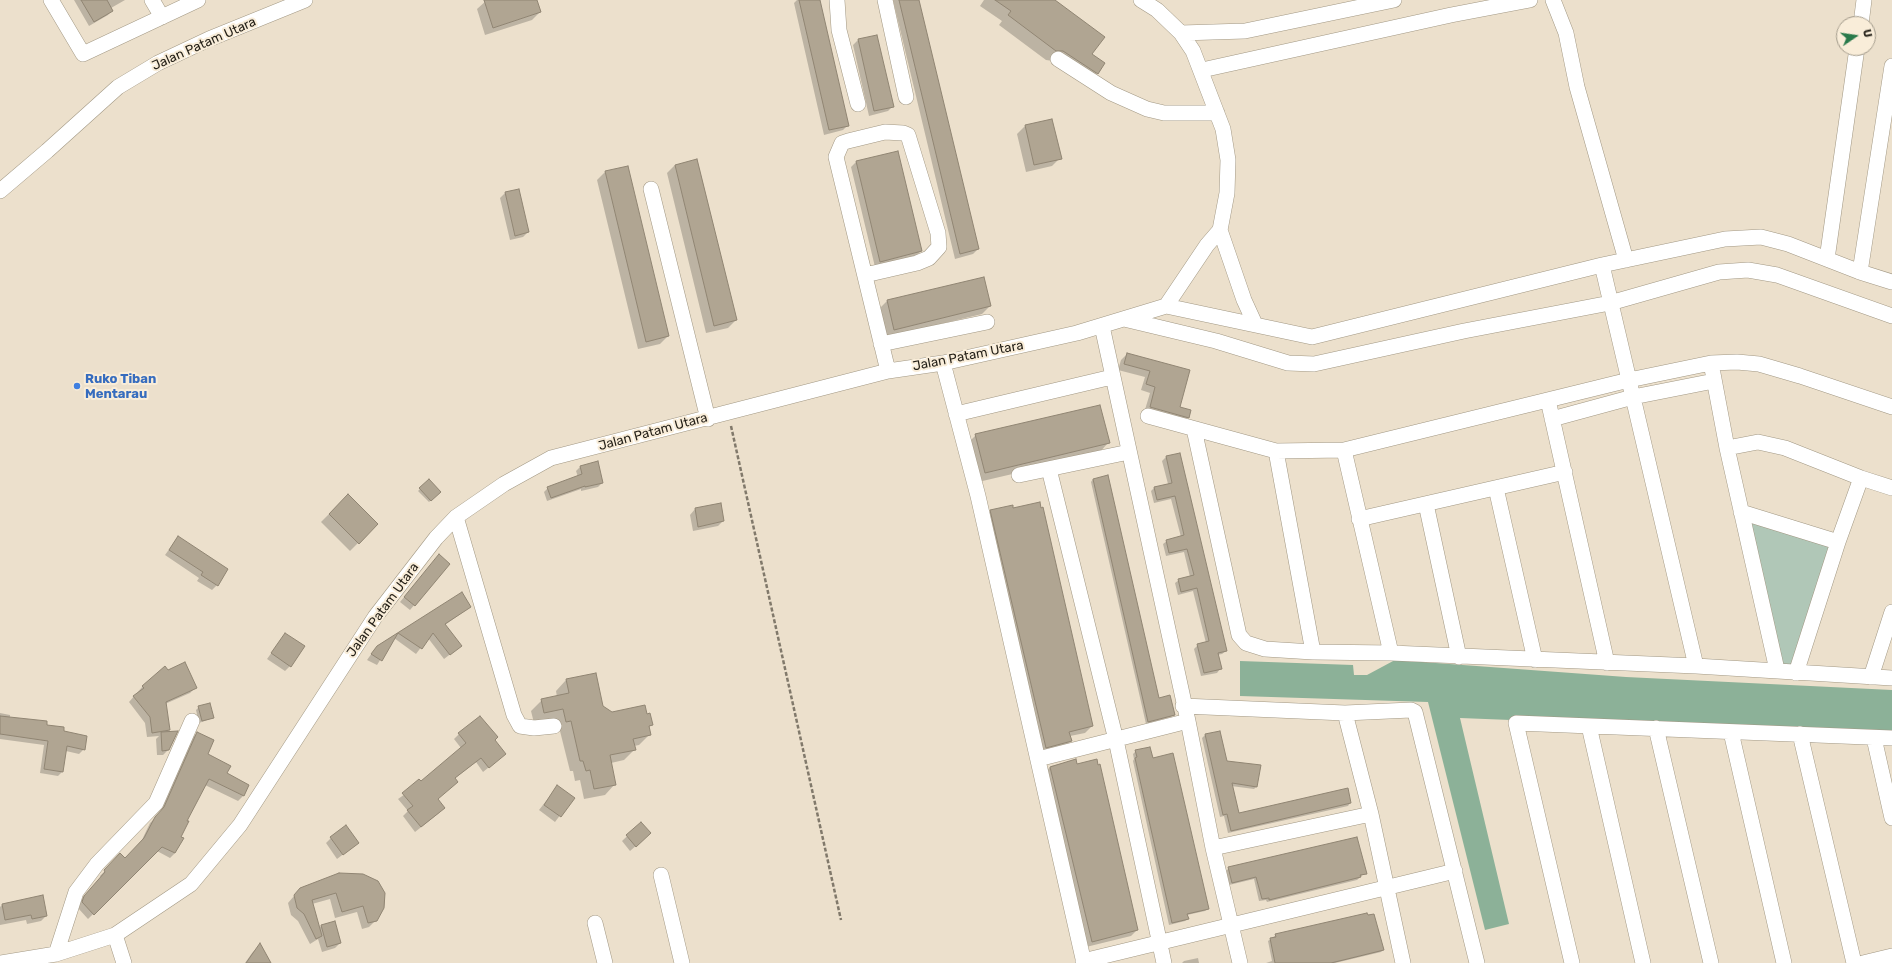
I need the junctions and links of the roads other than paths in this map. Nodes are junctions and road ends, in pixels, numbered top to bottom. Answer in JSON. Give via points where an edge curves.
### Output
{"nodes":[{"id":1,"x":51,"y":0,"type":"edge"},
{"id":2,"x":152,"y":0,"type":"edge"},
{"id":3,"x":198,"y":0,"type":"edge"},
{"id":4,"x":305,"y":0,"type":"edge"},
{"id":5,"x":836,"y":0,"type":"edge"},
{"id":6,"x":885,"y":0,"type":"edge"},
{"id":7,"x":1141,"y":0,"type":"edge"},
{"id":8,"x":1394,"y":0,"type":"edge"},
{"id":9,"x":1530,"y":0,"type":"edge"},
{"id":10,"x":1553,"y":0,"type":"edge"},
{"id":11,"x":1864,"y":0,"type":"edge"},
{"id":12,"x":1861,"y":16,"type":"edge"},
{"id":13,"x":162,"y":17,"type":"junction"},
{"id":14,"x":1181,"y":33,"type":"junction"},
{"id":15,"x":1856,"y":56,"type":"edge"},
{"id":16,"x":1058,"y":59,"type":"dead end"},
{"id":17,"x":1892,"y":66,"type":"edge"},
{"id":18,"x":1202,"y":70,"type":"junction"},
{"id":19,"x":906,"y":97,"type":"dead end"},
{"id":20,"x":858,"y":104,"type":"dead end"},
{"id":21,"x":1217,"y":113,"type":"junction"},
{"id":22,"x":651,"y":189,"type":"dead end"},
{"id":23,"x":0,"y":191,"type":"edge"},
{"id":24,"x":1220,"y":230,"type":"junction"},
{"id":25,"x":1827,"y":259,"type":"junction"},
{"id":26,"x":1626,"y":260,"type":"junction"},
{"id":27,"x":1602,"y":265,"type":"junction"},
{"id":28,"x":1860,"y":272,"type":"junction"},
{"id":29,"x":865,"y":275,"type":"junction"},
{"id":30,"x":1892,"y":282,"type":"edge"},
{"id":31,"x":1610,"y":303,"type":"junction"},
{"id":32,"x":1166,"y":306,"type":"junction"},
{"id":33,"x":1892,"y":316,"type":"edge"},
{"id":34,"x":1122,"y":318,"type":"junction"},
{"id":35,"x":987,"y":322,"type":"dead end"},
{"id":36,"x":1255,"y":324,"type":"junction"},
{"id":37,"x":1102,"y":326,"type":"junction"},
{"id":38,"x":881,"y":344,"type":"junction"},
{"id":39,"x":943,"y":363,"type":"junction"},
{"id":40,"x":1711,"y":363,"type":"junction"},
{"id":41,"x":888,"y":371,"type":"junction"},
{"id":42,"x":1112,"y":377,"type":"junction"},
{"id":43,"x":1629,"y":380,"type":"junction"},
{"id":44,"x":1714,"y":381,"type":"junction"},
{"id":45,"x":1633,"y":397,"type":"junction"},
{"id":46,"x":1548,"y":400,"type":"junction"},
{"id":47,"x":1892,"y":407,"type":"edge"},
{"id":48,"x":956,"y":414,"type":"junction"},
{"id":49,"x":1148,"y":416,"type":"dead end"},
{"id":50,"x":708,"y":419,"type":"junction"},
{"id":51,"x":1552,"y":419,"type":"junction"},
{"id":52,"x":1194,"y":429,"type":"junction"},
{"id":53,"x":1727,"y":448,"type":"junction"},
{"id":54,"x":1344,"y":450,"type":"junction"},
{"id":55,"x":1276,"y":451,"type":"junction"},
{"id":56,"x":1129,"y":452,"type":"junction"},
{"id":57,"x":1049,"y":470,"type":"junction"},
{"id":58,"x":1565,"y":472,"type":"junction"},
{"id":59,"x":1019,"y":475,"type":"dead end"},
{"id":60,"x":1862,"y":478,"type":"junction"},
{"id":61,"x":1496,"y":488,"type":"junction"},
{"id":62,"x":1892,"y":488,"type":"edge"},
{"id":63,"x":1426,"y":504,"type":"junction"},
{"id":64,"x":1741,"y":512,"type":"junction"},
{"id":65,"x":456,"y":517,"type":"junction"},
{"id":66,"x":1359,"y":519,"type":"junction"},
{"id":67,"x":1838,"y":542,"type":"junction"},
{"id":68,"x":1892,"y":612,"type":"edge"},
{"id":69,"x":1314,"y":652,"type":"junction"},
{"id":70,"x":1391,"y":653,"type":"junction"},
{"id":71,"x":1459,"y":657,"type":"junction"},
{"id":72,"x":1535,"y":660,"type":"junction"},
{"id":73,"x":1607,"y":663,"type":"junction"},
{"id":74,"x":1696,"y":666,"type":"junction"},
{"id":75,"x":1777,"y":670,"type":"junction"},
{"id":76,"x":1796,"y":673,"type":"junction"},
{"id":77,"x":1871,"y":677,"type":"junction"},
{"id":78,"x":1892,"y":678,"type":"edge"},
{"id":79,"x":1183,"y":706,"type":"junction"},
{"id":80,"x":1344,"y":713,"type":"junction"},
{"id":81,"x":192,"y":721,"type":"dead end"},
{"id":82,"x":1188,"y":721,"type":"junction"},
{"id":83,"x":554,"y":726,"type":"dead end"},
{"id":84,"x":1589,"y":726,"type":"junction"},
{"id":85,"x":1656,"y":728,"type":"junction"},
{"id":86,"x":1731,"y":732,"type":"junction"},
{"id":87,"x":1800,"y":734,"type":"junction"},
{"id":88,"x":1874,"y":738,"type":"junction"},
{"id":89,"x":1892,"y":738,"type":"edge"},
{"id":90,"x":1116,"y":740,"type":"junction"},
{"id":91,"x":1038,"y":759,"type":"junction"},
{"id":92,"x":1371,"y":814,"type":"junction"},
{"id":93,"x":1892,"y":818,"type":"edge"},
{"id":94,"x":1213,"y":848,"type":"junction"},
{"id":95,"x":1455,"y":871,"type":"junction"},
{"id":96,"x":661,"y":875,"type":"dead end"},
{"id":97,"x":1388,"y":887,"type":"junction"},
{"id":98,"x":595,"y":922,"type":"dead end"},
{"id":99,"x":1232,"y":925,"type":"junction"},
{"id":100,"x":115,"y":935,"type":"junction"},
{"id":101,"x":1160,"y":942,"type":"junction"},
{"id":102,"x":56,"y":954,"type":"junction"},
{"id":103,"x":1892,"y":956,"type":"edge"},
{"id":104,"x":0,"y":962,"type":"edge"},
{"id":105,"x":1084,"y":962,"type":"edge"},
{"id":106,"x":124,"y":963,"type":"edge"},
{"id":107,"x":605,"y":963,"type":"edge"},
{"id":108,"x":682,"y":963,"type":"edge"},
{"id":109,"x":1164,"y":963,"type":"edge"},
{"id":110,"x":1240,"y":963,"type":"edge"},
{"id":111,"x":1403,"y":963,"type":"edge"},
{"id":112,"x":1477,"y":963,"type":"edge"},
{"id":113,"x":1572,"y":963,"type":"edge"},
{"id":114,"x":1642,"y":963,"type":"edge"},
{"id":115,"x":1711,"y":963,"type":"edge"},
{"id":116,"x":1784,"y":963,"type":"edge"},
{"id":117,"x":1854,"y":963,"type":"edge"},
{"id":118,"x":1863,"y":963,"type":"edge"}],
"edges":[{"from":1,"to":13,"type":"street","via":[[83,54]]},
{"from":2,"to":13,"type":"street"},
{"from":3,"to":13,"type":"street"},
{"from":4,"to":23,"type":"street","name":"Jalan Patam Utara","via":[[209,38],[158,63],[118,87]]},
{"from":5,"to":20,"type":"street","via":[[839,30]]},
{"from":6,"to":19,"type":"street"},
{"from":7,"to":14,"type":"street","via":[[1157,10]]},
{"from":8,"to":14,"type":"street","via":[[1245,31]]},
{"from":9,"to":18,"type":"street"},
{"from":10,"to":26,"type":"street","via":[[1566,33],[1577,87]]},
{"from":11,"to":12,"type":"street"},
{"from":14,"to":18,"type":"street"},
{"from":15,"to":25,"type":"street"},
{"from":16,"to":21,"type":"street","via":[[1110,93],[1147,109],[1164,113]]},
{"from":17,"to":28,"type":"street"},
{"from":18,"to":21,"type":"street"},
{"from":21,"to":24,"type":"street","via":[[1228,160],[1227,193]]},
{"from":22,"to":50,"type":"street"},
{"from":24,"to":32,"type":"street"},
{"from":24,"to":36,"type":"street"},
{"from":25,"to":26,"type":"street","via":[[1788,244],[1762,238],[1725,239]]},
{"from":25,"to":28,"type":"street"},
{"from":26,"to":27,"type":"street"},
{"from":27,"to":31,"type":"street"},
{"from":27,"to":36,"type":"street","via":[[1312,336]]},
{"from":28,"to":30,"type":"street"},
{"from":29,"to":29,"type":"street","via":[[917,263],[929,258],[939,247],[938,233],[908,135],[903,133],[885,132],[842,143],[836,157]]},
{"from":29,"to":38,"type":"street"},
{"from":31,"to":33,"type":"street","via":[[1719,272],[1748,270],[1777,275]]},
{"from":31,"to":34,"type":"street","via":[[1464,331],[1314,364],[1288,363],[1216,341]]},
{"from":31,"to":43,"type":"street"},
{"from":32,"to":34,"type":"street","name":"Jalan Patam Utara"},
{"from":32,"to":36,"type":"street"},
{"from":34,"to":37,"type":"street","name":"Jalan Patam Utara"},
{"from":35,"to":38,"type":"street"},
{"from":37,"to":39,"type":"street","name":"Jalan Patam Utara"},
{"from":37,"to":42,"type":"street"},
{"from":38,"to":41,"type":"street"},
{"from":39,"to":41,"type":"street","name":"Jalan Patam Utara"},
{"from":39,"to":48,"type":"street"},
{"from":40,"to":43,"type":"street"},
{"from":40,"to":44,"type":"street"},
{"from":40,"to":47,"type":"street","via":[[1759,364]]},
{"from":41,"to":50,"type":"street","name":"Jalan Patam Utara","via":[[728,411]]},
{"from":42,"to":48,"type":"street"},
{"from":42,"to":56,"type":"street"},
{"from":43,"to":45,"type":"street"},
{"from":43,"to":46,"type":"street"},
{"from":44,"to":45,"type":"street"},
{"from":44,"to":53,"type":"street"},
{"from":45,"to":51,"type":"street"},
{"from":45,"to":74,"type":"street"},
{"from":46,"to":51,"type":"street"},
{"from":46,"to":54,"type":"street"},
{"from":48,"to":91,"type":"street","via":[[978,496]]},
{"from":49,"to":52,"type":"street"},
{"from":50,"to":65,"type":"street","name":"Jalan Patam Utara","via":[[552,458],[504,484]]},
{"from":51,"to":58,"type":"street"},
{"from":52,"to":55,"type":"street"},
{"from":52,"to":69,"type":"street","via":[[1239,636],[1246,643],[1265,649]]},
{"from":53,"to":60,"type":"street","via":[[1758,442],[1785,448]]},
{"from":53,"to":64,"type":"street"},
{"from":54,"to":55,"type":"street"},
{"from":54,"to":66,"type":"street"},
{"from":55,"to":69,"type":"street"},
{"from":56,"to":57,"type":"street"},
{"from":56,"to":79,"type":"street"},
{"from":57,"to":59,"type":"street"},
{"from":57,"to":90,"type":"street"},
{"from":58,"to":61,"type":"street"},
{"from":58,"to":73,"type":"street"},
{"from":60,"to":62,"type":"street"},
{"from":60,"to":67,"type":"street"},
{"from":61,"to":63,"type":"street"},
{"from":61,"to":72,"type":"street"},
{"from":63,"to":66,"type":"street"},
{"from":63,"to":71,"type":"street"},
{"from":64,"to":67,"type":"street"},
{"from":64,"to":75,"type":"street"},
{"from":65,"to":83,"type":"street","via":[[514,715],[520,726]]},
{"from":65,"to":100,"type":"street","name":"Jalan Patam Utara","via":[[436,538],[375,617],[240,825],[190,884]]},
{"from":66,"to":70,"type":"street"},
{"from":67,"to":76,"type":"street"},
{"from":68,"to":77,"type":"street"},
{"from":69,"to":70,"type":"street"},
{"from":70,"to":71,"type":"street"},
{"from":71,"to":72,"type":"street"},
{"from":72,"to":73,"type":"street"},
{"from":73,"to":74,"type":"street"},
{"from":74,"to":75,"type":"street"},
{"from":75,"to":76,"type":"street"},
{"from":76,"to":77,"type":"street"},
{"from":77,"to":78,"type":"street"},
{"from":79,"to":80,"type":"street"},
{"from":79,"to":82,"type":"street"},
{"from":80,"to":92,"type":"street"},
{"from":80,"to":95,"type":"street","via":[[1411,710],[1415,712]]},
{"from":81,"to":102,"type":"street","via":[[156,803],[97,864],[76,892]]},
{"from":82,"to":90,"type":"street"},
{"from":82,"to":94,"type":"street"},
{"from":84,"to":85,"type":"street"},
{"from":84,"to":113,"type":"street","via":[[1516,723]]},
{"from":84,"to":114,"type":"street"},
{"from":85,"to":86,"type":"street"},
{"from":85,"to":115,"type":"street"},
{"from":86,"to":87,"type":"street"},
{"from":86,"to":116,"type":"street"},
{"from":87,"to":88,"type":"street"},
{"from":87,"to":117,"type":"street"},
{"from":88,"to":89,"type":"street"},
{"from":88,"to":93,"type":"street"},
{"from":90,"to":91,"type":"street"},
{"from":90,"to":101,"type":"street"},
{"from":91,"to":105,"type":"street"},
{"from":92,"to":94,"type":"street"},
{"from":92,"to":97,"type":"street"},
{"from":94,"to":99,"type":"street"},
{"from":95,"to":97,"type":"street"},
{"from":95,"to":112,"type":"street"},
{"from":96,"to":108,"type":"street"},
{"from":97,"to":99,"type":"street"},
{"from":97,"to":111,"type":"street"},
{"from":98,"to":107,"type":"street"},
{"from":99,"to":101,"type":"street"},
{"from":99,"to":110,"type":"street"},
{"from":100,"to":102,"type":"street","name":"Jalan Patam Utara"},
{"from":100,"to":106,"type":"street"},
{"from":101,"to":105,"type":"street"},
{"from":101,"to":109,"type":"street"},
{"from":102,"to":104,"type":"street","name":"Jalan Patam Utara"},
{"from":103,"to":118,"type":"street"}]}
